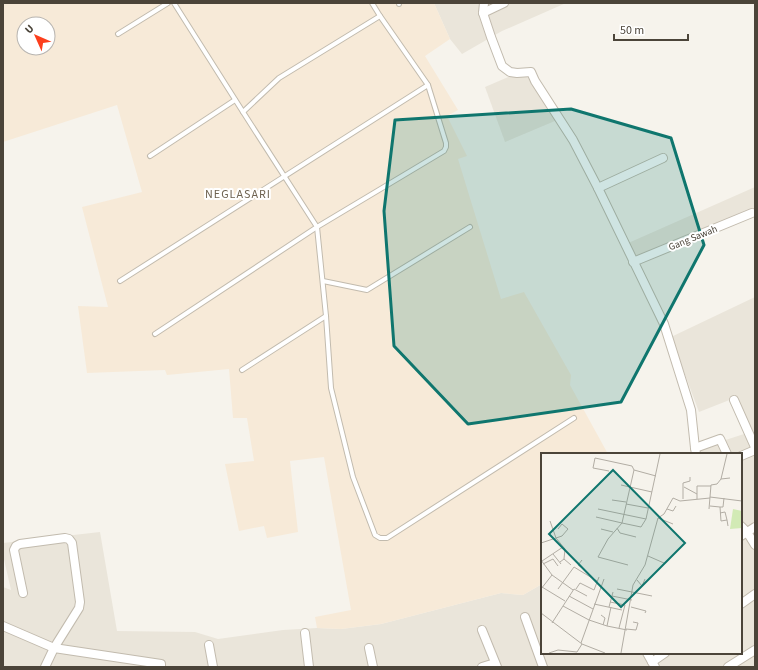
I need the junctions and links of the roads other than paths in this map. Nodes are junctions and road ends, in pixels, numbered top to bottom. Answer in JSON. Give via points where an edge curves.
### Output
{"nodes":[{"id":1,"x":168,"y":3,"type":"edge"},
{"id":2,"x":174,"y":3,"type":"edge"},
{"id":3,"x":372,"y":3,"type":"edge"},
{"id":4,"x":484,"y":3,"type":"edge"},
{"id":5,"x":504,"y":3,"type":"edge"},
{"id":6,"x":483,"y":13,"type":"junction"},
{"id":7,"x":380,"y":16,"type":"junction"},
{"id":8,"x":118,"y":34,"type":"dead end"},
{"id":9,"x":428,"y":85,"type":"junction"},
{"id":10,"x":235,"y":100,"type":"junction"},
{"id":11,"x":243,"y":112,"type":"junction"},
{"id":12,"x":150,"y":156,"type":"dead end"},
{"id":13,"x":663,"y":158,"type":"dead end"},
{"id":14,"x":284,"y":176,"type":"junction"},
{"id":15,"x":598,"y":188,"type":"junction"},
{"id":16,"x":752,"y":213,"type":"dead end"},
{"id":17,"x":318,"y":227,"type":"junction"},
{"id":18,"x":470,"y":227,"type":"dead end"},
{"id":19,"x":633,"y":262,"type":"junction"},
{"id":20,"x":120,"y":281,"type":"dead end"},
{"id":21,"x":323,"y":281,"type":"junction"},
{"id":22,"x":326,"y":316,"type":"junction"},
{"id":23,"x":155,"y":334,"type":"dead end"},
{"id":24,"x":242,"y":370,"type":"dead end"},
{"id":25,"x":734,"y":400,"type":"dead end"},
{"id":26,"x":574,"y":418,"type":"dead end"},
{"id":27,"x":755,"y":449,"type":"edge"},
{"id":28,"x":696,"y":451,"type":"edge"},
{"id":29,"x":727,"y":453,"type":"edge"},
{"id":30,"x":742,"y":456,"type":"edge"},
{"id":31,"x":755,"y":526,"type":"edge"},
{"id":32,"x":743,"y":531,"type":"edge"},
{"id":33,"x":755,"y":545,"type":"edge"},
{"id":34,"x":23,"y":593,"type":"dead end"},
{"id":35,"x":755,"y":594,"type":"edge"},
{"id":36,"x":742,"y":603,"type":"edge"},
{"id":37,"x":525,"y":616,"type":"dead end"},
{"id":38,"x":3,"y":626,"type":"edge"},
{"id":39,"x":482,"y":630,"type":"dead end"},
{"id":40,"x":305,"y":633,"type":"dead end"},
{"id":41,"x":209,"y":645,"type":"dead end"},
{"id":42,"x":54,"y":648,"type":"junction"},
{"id":43,"x":369,"y":648,"type":"dead end"},
{"id":44,"x":755,"y":650,"type":"edge"},
{"id":45,"x":541,"y":653,"type":"edge"},
{"id":46,"x":647,"y":654,"type":"edge"},
{"id":47,"x":664,"y":654,"type":"edge"},
{"id":48,"x":542,"y":655,"type":"edge"},
{"id":49,"x":136,"y":664,"type":"edge"},
{"id":50,"x":653,"y":664,"type":"edge"},
{"id":51,"x":496,"y":665,"type":"edge"},
{"id":52,"x":45,"y":667,"type":"edge"},
{"id":53,"x":160,"y":667,"type":"edge"},
{"id":54,"x":213,"y":667,"type":"edge"},
{"id":55,"x":309,"y":667,"type":"edge"},
{"id":56,"x":373,"y":667,"type":"edge"},
{"id":57,"x":482,"y":667,"type":"edge"},
{"id":58,"x":543,"y":667,"type":"edge"},
{"id":59,"x":728,"y":667,"type":"edge"}],
"edges":[{"from":1,"to":8,"type":"lane"},
{"from":2,"to":10,"type":"lane"},
{"from":3,"to":7,"type":"lane"},
{"from":4,"to":6,"type":"street"},
{"from":5,"to":6,"type":"street"},
{"from":6,"to":15,"type":"street","via":[[502,66],[510,72],[530,72],[573,140]]},
{"from":7,"to":9,"type":"lane"},
{"from":7,"to":11,"type":"lane","via":[[279,78]]},
{"from":9,"to":14,"type":"lane"},
{"from":9,"to":17,"type":"lane","via":[[446,144],[444,151]]},
{"from":10,"to":11,"type":"lane"},
{"from":10,"to":12,"type":"lane"},
{"from":11,"to":14,"type":"lane"},
{"from":13,"to":15,"type":"street"},
{"from":14,"to":17,"type":"lane"},
{"from":14,"to":20,"type":"lane"},
{"from":15,"to":19,"type":"street"},
{"from":16,"to":19,"type":"street","name":"Gang Sawah"},
{"from":17,"to":21,"type":"lane"},
{"from":17,"to":23,"type":"lane"},
{"from":18,"to":21,"type":"lane","via":[[367,290]]},
{"from":19,"to":28,"type":"street","via":[[664,324],[691,410]]},
{"from":21,"to":22,"type":"lane"},
{"from":22,"to":24,"type":"lane"},
{"from":22,"to":26,"type":"lane","via":[[331,388],[352,477],[375,535],[380,538],[387,538]]},
{"from":25,"to":27,"type":"street"},
{"from":27,"to":30,"type":"street"},
{"from":28,"to":29,"type":"street","via":[[720,439]]},
{"from":31,"to":32,"type":"street"},
{"from":32,"to":33,"type":"street"},
{"from":34,"to":42,"type":"street","via":[[14,550],[16,546],[69,539],[72,543],[80,602],[79,608]]},
{"from":35,"to":36,"type":"street"},
{"from":37,"to":45,"type":"street"},
{"from":38,"to":42,"type":"street"},
{"from":39,"to":51,"type":"street"},
{"from":40,"to":55,"type":"street"},
{"from":41,"to":54,"type":"street"},
{"from":42,"to":49,"type":"street"},
{"from":42,"to":52,"type":"street"},
{"from":43,"to":56,"type":"street"},
{"from":44,"to":59,"type":"street"},
{"from":46,"to":50,"type":"street"},
{"from":47,"to":50,"type":"street"},
{"from":48,"to":58,"type":"street"},
{"from":49,"to":53,"type":"street","via":[[161,664]]},
{"from":51,"to":57,"type":"street"}]}
